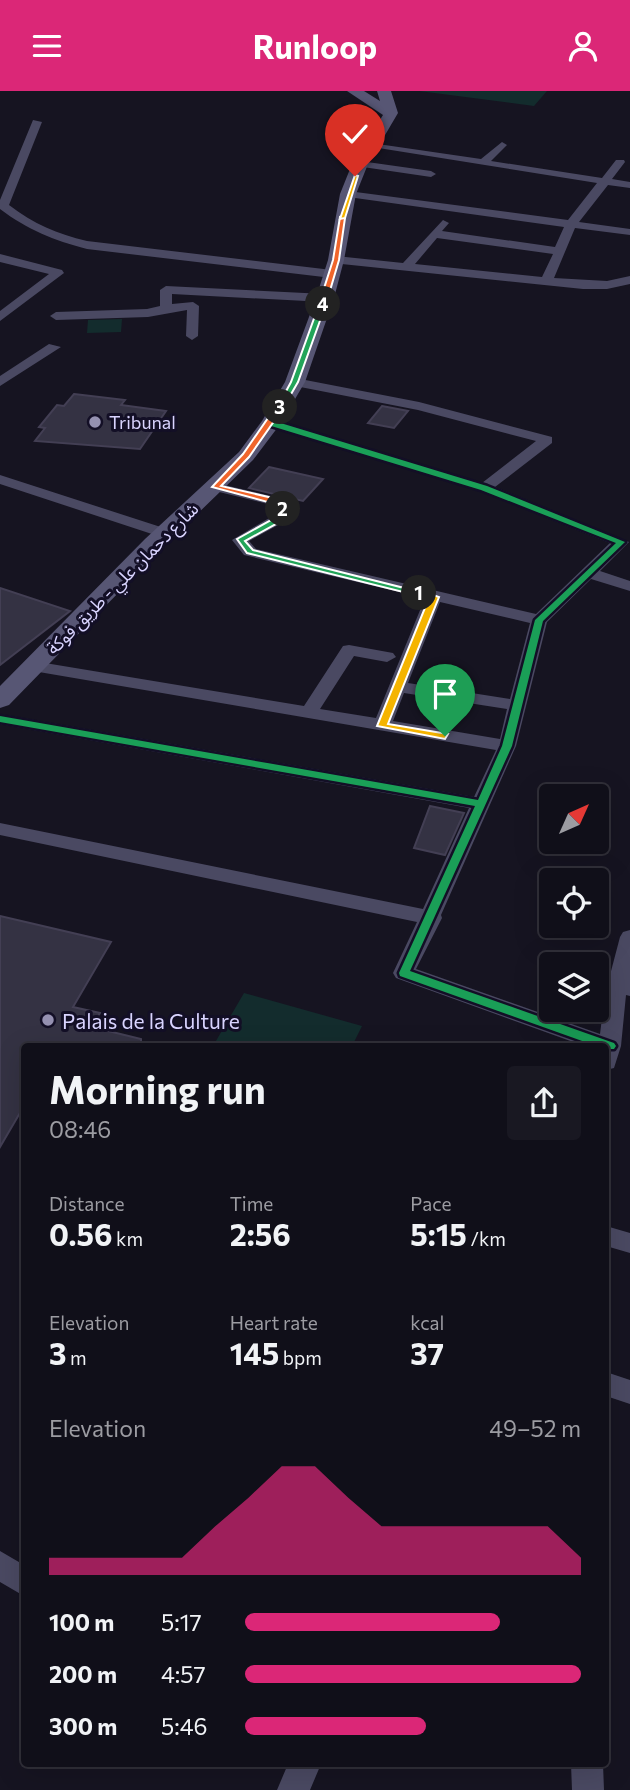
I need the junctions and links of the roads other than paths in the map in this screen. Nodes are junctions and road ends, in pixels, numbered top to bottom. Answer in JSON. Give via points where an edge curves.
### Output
{"nodes":[{"id":1,"x":354,"y":91,"type":"edge"},
{"id":2,"x":384,"y":91,"type":"edge"},
{"id":3,"x":391,"y":114,"type":"junction"},
{"id":4,"x":37,"y":122,"type":"dead end"},
{"id":5,"x":371,"y":145,"type":"junction"},
{"id":6,"x":502,"y":145,"type":"dead end"},
{"id":7,"x":620,"y":162,"type":"dead end"},
{"id":8,"x":483,"y":163,"type":"junction"},
{"id":9,"x":360,"y":164,"type":"junction"},
{"id":10,"x":431,"y":174,"type":"dead end"},
{"id":11,"x":604,"y":181,"type":"junction"},
{"id":12,"x":630,"y":184,"type":"edge"},
{"id":13,"x":348,"y":194,"type":"junction"},
{"id":14,"x":2,"y":205,"type":"edge"},
{"id":15,"x":453,"y":208,"type":"junction"},
{"id":16,"x":571,"y":224,"type":"junction"},
{"id":17,"x":630,"y":232,"type":"edge"},
{"id":18,"x":436,"y":234,"type":"junction"},
{"id":19,"x":559,"y":251,"type":"junction"},
{"id":20,"x":0,"y":258,"type":"edge"},
{"id":21,"x":334,"y":267,"type":"junction"},
{"id":22,"x":406,"y":267,"type":"junction"},
{"id":23,"x":165,"y":273,"type":"dead end"},
{"id":24,"x":630,"y":280,"type":"edge"},
{"id":25,"x":547,"y":281,"type":"junction"},
{"id":26,"x":166,"y":290,"type":"junction"},
{"id":27,"x":325,"y":298,"type":"junction"},
{"id":28,"x":166,"y":308,"type":"junction"},
{"id":29,"x":56,"y":316,"type":"dead end"},
{"id":30,"x":0,"y":317,"type":"edge"},
{"id":31,"x":192,"y":335,"type":"dead end"},
{"id":32,"x":54,"y":347,"type":"dead end"},
{"id":33,"x":0,"y":382,"type":"edge"},
{"id":34,"x":295,"y":382,"type":"junction"},
{"id":35,"x":271,"y":422,"type":"junction"},
{"id":36,"x":8,"y":482,"type":"edge"},
{"id":37,"x":216,"y":487,"type":"junction"},
{"id":38,"x":485,"y":488,"type":"junction"},
{"id":39,"x":0,"y":493,"type":"edge"},
{"id":40,"x":164,"y":533,"type":"junction"},
{"id":41,"x":586,"y":572,"type":"junction"},
{"id":42,"x":630,"y":586,"type":"edge"},
{"id":43,"x":435,"y":597,"type":"junction"},
{"id":44,"x":539,"y":620,"type":"junction"},
{"id":45,"x":387,"y":657,"type":"dead end"},
{"id":46,"x":33,"y":666,"type":"junction"},
{"id":47,"x":398,"y":687,"type":"junction"},
{"id":48,"x":0,"y":700,"type":"edge"},
{"id":49,"x":517,"y":705,"type":"junction"},
{"id":50,"x":309,"y":713,"type":"junction"},
{"id":51,"x":0,"y":719,"type":"edge"},
{"id":52,"x":382,"y":726,"type":"junction"},
{"id":53,"x":507,"y":746,"type":"junction"},
{"id":54,"x":481,"y":804,"type":"junction"},
{"id":55,"x":0,"y":829,"type":"edge"},
{"id":56,"x":432,"y":918,"type":"junction"},
{"id":57,"x":630,"y":937,"type":"edge"},
{"id":58,"x":624,"y":986,"type":"edge"},
{"id":59,"x":580,"y":1043,"type":"edge"},
{"id":60,"x":609,"y":1043,"type":"edge"},
{"id":61,"x":609,"y":1237,"type":"edge"},
{"id":62,"x":630,"y":1243,"type":"edge"},
{"id":63,"x":609,"y":1385,"type":"edge"},
{"id":64,"x":630,"y":1392,"type":"edge"},
{"id":65,"x":0,"y":1565,"type":"edge"},
{"id":66,"x":21,"y":1580,"type":"edge"},
{"id":67,"x":587,"y":1767,"type":"edge"},
{"id":68,"x":588,"y":1790,"type":"edge"}],
"edges":[{"from":1,"to":3,"type":"main road"},
{"from":2,"to":3,"type":"main road"},
{"from":3,"to":5,"type":"main road","name":"شارع دحمان علي - طريق فوكة","via":[[386,129]]},
{"from":4,"to":14,"type":"street"},
{"from":5,"to":8,"type":"street"},
{"from":5,"to":9,"type":"main road","name":"شارع دحمان علي - طريق فوكة"},
{"from":6,"to":8,"type":"street"},
{"from":7,"to":11,"type":"street"},
{"from":8,"to":11,"type":"street"},
{"from":9,"to":10,"type":"street"},
{"from":9,"to":13,"type":"main road","name":"شارع دحمان علي - طريق فوكة"},
{"from":11,"to":12,"type":"street"},
{"from":11,"to":16,"type":"street"},
{"from":13,"to":15,"type":"street"},
{"from":13,"to":21,"type":"main road","name":"شارع دحمان علي - طريق فوكة"},
{"from":14,"to":21,"type":"street","via":[[54,237],[88,245]]},
{"from":15,"to":16,"type":"street"},
{"from":15,"to":18,"type":"street"},
{"from":16,"to":17,"type":"street"},
{"from":16,"to":19,"type":"street"},
{"from":18,"to":19,"type":"street"},
{"from":18,"to":22,"type":"street"},
{"from":19,"to":25,"type":"street"},
{"from":20,"to":30,"type":"street","via":[[58,273]]},
{"from":21,"to":22,"type":"street"},
{"from":21,"to":27,"type":"main road","name":"شارع دحمان علي - طريق فوكة"},
{"from":22,"to":25,"type":"street"},
{"from":23,"to":26,"type":"street"},
{"from":24,"to":25,"type":"street","via":[[607,285]]},
{"from":26,"to":27,"type":"street"},
{"from":26,"to":28,"type":"street"},
{"from":27,"to":34,"type":"main road","name":"شارع دحمان علي - طريق فوكة"},
{"from":28,"to":29,"type":"street","via":[[148,313]]},
{"from":28,"to":31,"type":"street","via":[[193,306]]},
{"from":32,"to":33,"type":"street"},
{"from":34,"to":35,"type":"main road","name":"شارع دحمان علي - طريق فوكة"},
{"from":34,"to":38,"type":"street","via":[[419,405],[547,440]]},
{"from":35,"to":37,"type":"main road","name":"شارع دحمان علي - طريق فوكة"},
{"from":35,"to":38,"type":"street"},
{"from":36,"to":39,"type":"street"},
{"from":36,"to":40,"type":"street"},
{"from":37,"to":40,"type":"main road","name":"شارع دحمان علي - طريق فوكة"},
{"from":37,"to":43,"type":"street","via":[[283,503],[284,516],[240,540],[250,552]]},
{"from":38,"to":41,"type":"street","via":[[618,538],[621,542]]},
{"from":40,"to":46,"type":"main road","name":"شارع دحمان علي - طريق فوكة"},
{"from":41,"to":42,"type":"street"},
{"from":41,"to":44,"type":"street"},
{"from":43,"to":44,"type":"street"},
{"from":43,"to":47,"type":"street"},
{"from":44,"to":49,"type":"street"},
{"from":45,"to":50,"type":"street","via":[[349,650]]},
{"from":46,"to":48,"type":"main road","name":"شارع دحمان علي - طريق فوكة"},
{"from":46,"to":50,"type":"street"},
{"from":47,"to":49,"type":"street"},
{"from":47,"to":52,"type":"street"},
{"from":49,"to":53,"type":"street"},
{"from":50,"to":52,"type":"street"},
{"from":51,"to":54,"type":"street"},
{"from":52,"to":53,"type":"street"},
{"from":53,"to":54,"type":"street"},
{"from":54,"to":56,"type":"street"},
{"from":55,"to":56,"type":"street"},
{"from":56,"to":59,"type":"street","via":[[404,973]]},
{"from":57,"to":58,"type":"street"},
{"from":58,"to":60,"type":"street","via":[[611,1013]]},
{"from":61,"to":62,"type":"street"},
{"from":63,"to":64,"type":"street"},
{"from":65,"to":66,"type":"street"},
{"from":67,"to":68,"type":"street"}]}
